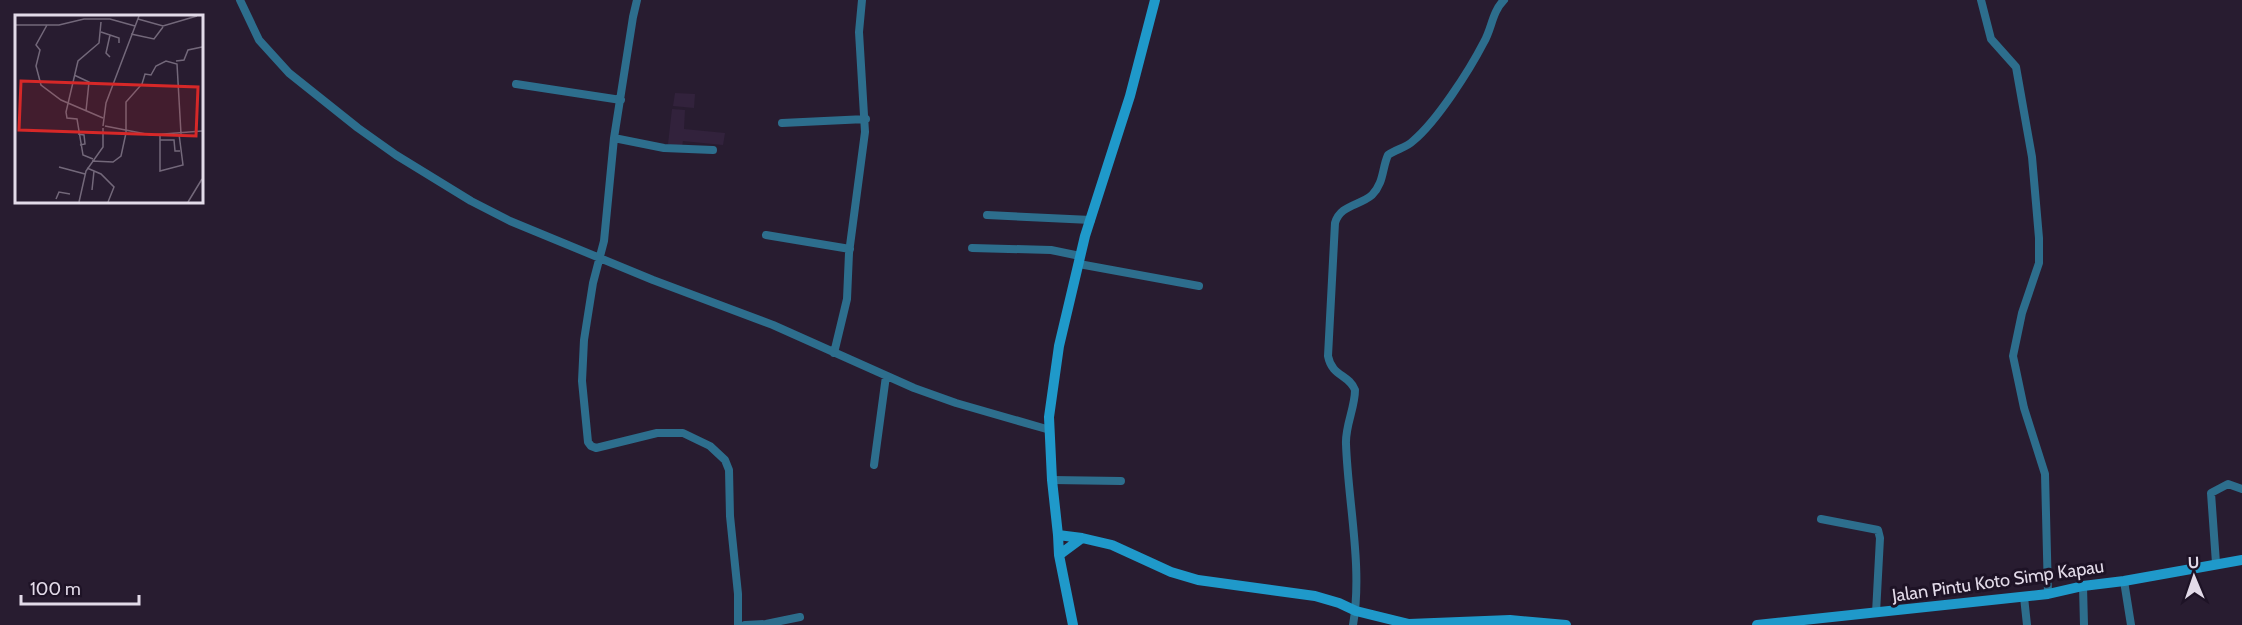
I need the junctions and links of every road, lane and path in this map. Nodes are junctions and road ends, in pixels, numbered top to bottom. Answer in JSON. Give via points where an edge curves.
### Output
{"nodes":[{"id":1,"x":240,"y":0,"type":"edge"},
{"id":2,"x":637,"y":0,"type":"edge"},
{"id":3,"x":862,"y":0,"type":"edge"},
{"id":4,"x":1155,"y":0,"type":"edge"},
{"id":5,"x":1503,"y":0,"type":"edge"},
{"id":6,"x":1981,"y":0,"type":"edge"},
{"id":7,"x":516,"y":84,"type":"dead end"},
{"id":8,"x":621,"y":100,"type":"junction"},
{"id":9,"x":866,"y":119,"type":"junction"},
{"id":10,"x":782,"y":123,"type":"dead end"},
{"id":11,"x":614,"y":138,"type":"junction"},
{"id":12,"x":712,"y":150,"type":"dead end"},
{"id":13,"x":987,"y":215,"type":"dead end"},
{"id":14,"x":1091,"y":220,"type":"junction"},
{"id":15,"x":766,"y":235,"type":"dead end"},
{"id":16,"x":972,"y":248,"type":"dead end"},
{"id":17,"x":850,"y":249,"type":"junction"},
{"id":18,"x":600,"y":257,"type":"junction"},
{"id":19,"x":1080,"y":260,"type":"junction"},
{"id":20,"x":1199,"y":286,"type":"dead end"},
{"id":21,"x":834,"y":353,"type":"junction"},
{"id":22,"x":886,"y":376,"type":"junction"},
{"id":23,"x":1050,"y":430,"type":"junction"},
{"id":24,"x":874,"y":465,"type":"dead end"},
{"id":25,"x":1052,"y":480,"type":"junction"},
{"id":26,"x":1121,"y":481,"type":"dead end"},
{"id":27,"x":2242,"y":489,"type":"edge"},
{"id":28,"x":1821,"y":519,"type":"dead end"},
{"id":29,"x":1058,"y":535,"type":"junction"},
{"id":30,"x":1082,"y":538,"type":"junction"},
{"id":31,"x":1059,"y":555,"type":"junction"},
{"id":32,"x":2242,"y":560,"type":"edge"},
{"id":33,"x":2217,"y":564,"type":"junction"},
{"id":34,"x":2124,"y":581,"type":"junction"},
{"id":35,"x":2083,"y":586,"type":"junction"},
{"id":36,"x":2048,"y":594,"type":"junction"},
{"id":37,"x":2024,"y":597,"type":"junction"},
{"id":38,"x":1356,"y":611,"type":"junction"},
{"id":39,"x":1876,"y":613,"type":"junction"},
{"id":40,"x":800,"y":617,"type":"dead end"},
{"id":41,"x":1777,"y":624,"type":"edge"},
{"id":42,"x":738,"y":625,"type":"edge"},
{"id":43,"x":745,"y":625,"type":"edge"},
{"id":44,"x":1073,"y":625,"type":"edge"},
{"id":45,"x":1353,"y":625,"type":"edge"},
{"id":46,"x":1566,"y":625,"type":"edge"},
{"id":47,"x":1757,"y":625,"type":"edge"},
{"id":48,"x":2027,"y":625,"type":"edge"},
{"id":49,"x":2084,"y":625,"type":"edge"},
{"id":50,"x":2132,"y":625,"type":"edge"}],
"edges":[{"from":1,"to":18,"type":"street","via":[[254,32],[273,58],[358,128],[471,201]]},
{"from":2,"to":8,"type":"street"},
{"from":3,"to":9,"type":"street","via":[[860,32]]},
{"from":4,"to":14,"type":"street"},
{"from":5,"to":38,"type":"street","via":[[1485,42],[1437,114],[1413,141],[1388,155],[1382,181],[1371,196],[1340,211],[1335,223],[1328,356],[1331,368],[1355,390],[1346,441]]},
{"from":6,"to":36,"type":"street","via":[[1991,39],[2016,67],[2032,157],[2039,263],[2013,356],[2045,474]]},
{"from":7,"to":8,"type":"street"},
{"from":8,"to":11,"type":"street"},
{"from":9,"to":10,"type":"street"},
{"from":9,"to":17,"type":"street"},
{"from":11,"to":12,"type":"street","via":[[663,148]]},
{"from":11,"to":18,"type":"street"},
{"from":13,"to":14,"type":"street"},
{"from":14,"to":19,"type":"street"},
{"from":15,"to":17,"type":"street"},
{"from":16,"to":19,"type":"street","via":[[1051,250]]},
{"from":17,"to":21,"type":"street","via":[[847,299]]},
{"from":18,"to":21,"type":"street"},
{"from":18,"to":42,"type":"street","via":[[582,353],[588,442],[597,448],[657,433],[683,433],[710,446],[726,460]]},
{"from":19,"to":20,"type":"street"},
{"from":19,"to":23,"type":"street","via":[[1054,374]]},
{"from":21,"to":22,"type":"street"},
{"from":22,"to":23,"type":"street","via":[[956,403]]},
{"from":22,"to":24,"type":"street"},
{"from":23,"to":25,"type":"street"},
{"from":25,"to":26,"type":"street"},
{"from":25,"to":29,"type":"street"},
{"from":27,"to":33,"type":"street","via":[[2228,484],[2211,493]]},
{"from":28,"to":39,"type":"street","via":[[1878,530]]},
{"from":29,"to":30,"type":"street"},
{"from":29,"to":31,"type":"street"},
{"from":30,"to":31,"type":"street"},
{"from":30,"to":38,"type":"street","via":[[1112,545],[1198,580],[1315,596]]},
{"from":31,"to":44,"type":"street"},
{"from":32,"to":33,"type":"street","name":"Jalan Pintu Koto Simp Kapau"},
{"from":33,"to":34,"type":"street","name":"Jalan Pintu Koto Simp Kapau"},
{"from":34,"to":35,"type":"street","name":"Jalan Pintu Koto Simp Kapau"},
{"from":34,"to":50,"type":"street"},
{"from":35,"to":36,"type":"street","name":"Jalan Pintu Koto Simp Kapau"},
{"from":35,"to":49,"type":"street"},
{"from":36,"to":37,"type":"street","name":"Jalan Pintu Koto Simp Kapau"},
{"from":37,"to":39,"type":"street","name":"Jalan Pintu Koto Simp Kapau"},
{"from":37,"to":48,"type":"street"},
{"from":38,"to":45,"type":"street"},
{"from":38,"to":46,"type":"street","via":[[1408,624],[1510,620]]},
{"from":39,"to":41,"type":"street","name":"Jalan Pintu Koto Simp Kapau"},
{"from":40,"to":43,"type":"street"},
{"from":41,"to":47,"type":"street","name":"Jalan Pintu Koto Simp Kapau"}]}
